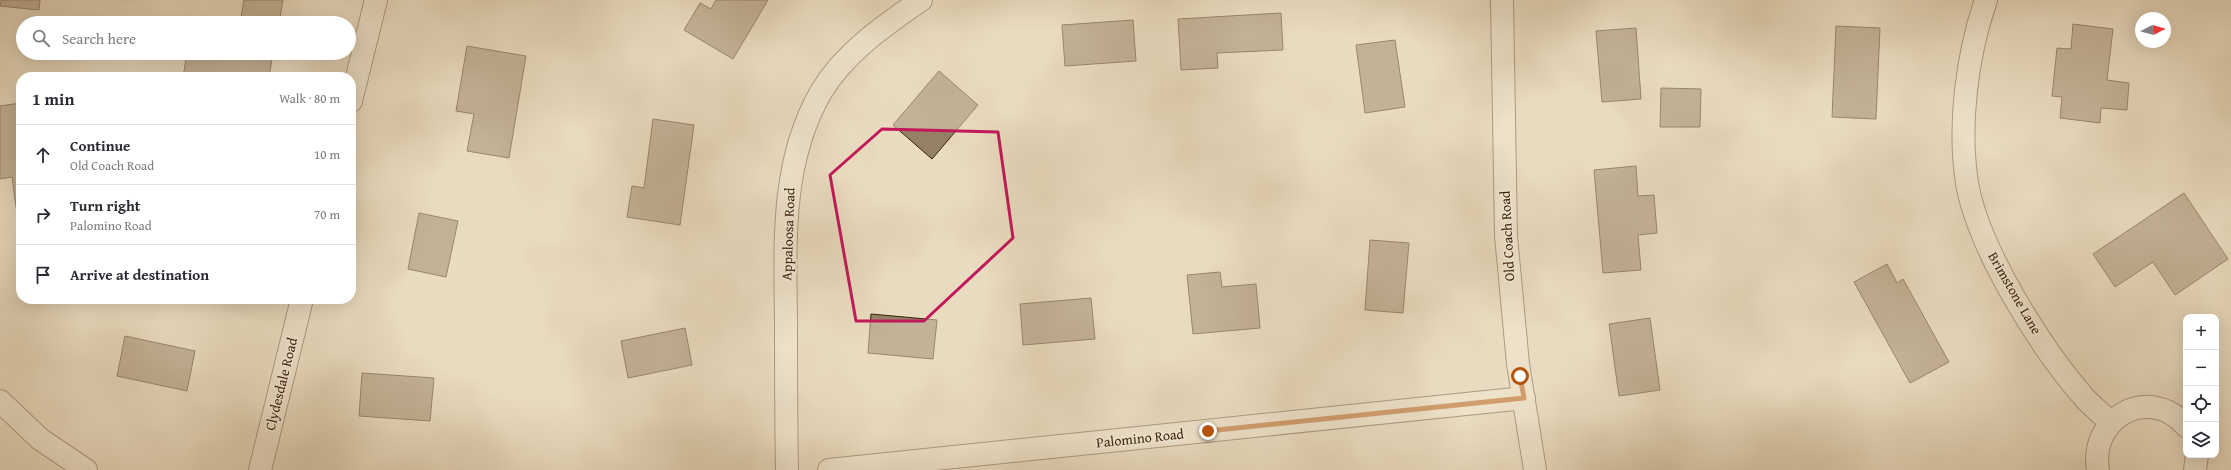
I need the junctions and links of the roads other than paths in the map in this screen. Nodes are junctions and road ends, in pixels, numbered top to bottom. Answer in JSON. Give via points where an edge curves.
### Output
{"nodes":[{"id":1,"x":376,"y":0,"type":"edge"},
{"id":2,"x":921,"y":0,"type":"edge"},
{"id":3,"x":1502,"y":0,"type":"edge"},
{"id":4,"x":1986,"y":0,"type":"edge"},
{"id":5,"x":356,"y":81,"type":"edge"},
{"id":6,"x":301,"y":304,"type":"edge"},
{"id":7,"x":1524,"y":398,"type":"junction"},
{"id":8,"x":0,"y":400,"type":"edge"},
{"id":9,"x":2110,"y":422,"type":"junction"},
{"id":10,"x":2183,"y":423,"type":"edge"},
{"id":11,"x":2197,"y":458,"type":"edge"},
{"id":12,"x":86,"y":470,"type":"edge"},
{"id":13,"x":260,"y":470,"type":"edge"},
{"id":14,"x":787,"y":470,"type":"edge"},
{"id":15,"x":829,"y":470,"type":"edge"},
{"id":16,"x":1534,"y":470,"type":"edge"},
{"id":17,"x":2098,"y":470,"type":"edge"},
{"id":18,"x":2195,"y":470,"type":"edge"}],
"edges":[{"from":1,"to":5,"type":"street"},
{"from":2,"to":14,"type":"street","name":"Appaloosa Road","via":[[870,37],[844,63],[821,91],[803,132],[790,179],[785,230]]},
{"from":3,"to":7,"type":"street","name":"Old Coach Road","via":[[1506,236],[1513,322]]},
{"from":4,"to":9,"type":"street","name":"Brimstone Lane","via":[[1974,42],[1966,87],[1964,136],[1967,183],[1978,223],[2002,275],[2048,349],[2082,396]]},
{"from":6,"to":13,"type":"street","name":"Clydesdale Road"},
{"from":7,"to":15,"type":"street","name":"Palomino Road"},
{"from":7,"to":16,"type":"street","name":"Old Coach Road"},
{"from":8,"to":12,"type":"street","via":[[40,439]]},
{"from":9,"to":10,"type":"street","via":[[2129,410],[2151,407],[2172,414]]},
{"from":9,"to":17,"type":"street","via":[[2099,440]]},
{"from":11,"to":18,"type":"street"}]}
